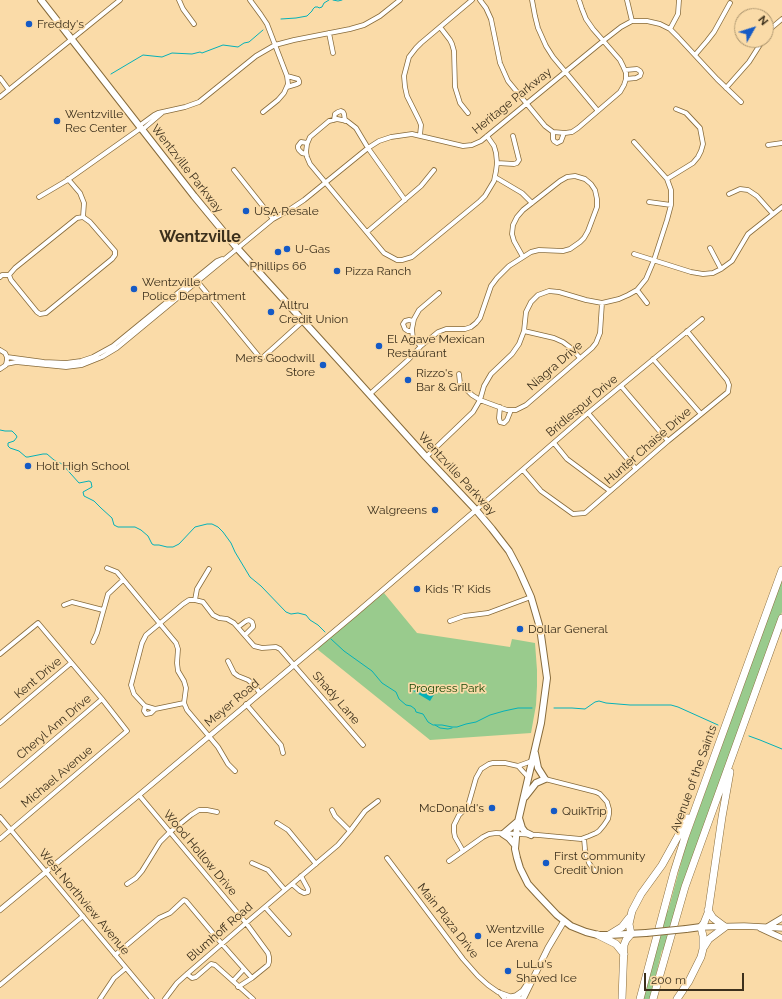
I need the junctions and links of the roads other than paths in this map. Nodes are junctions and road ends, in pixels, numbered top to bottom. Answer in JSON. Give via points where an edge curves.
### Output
{"nodes":[{"id":1,"x":42,"y":0,"type":"edge"},
{"id":2,"x":120,"y":0,"type":"edge"},
{"id":3,"x":179,"y":0,"type":"edge"},
{"id":4,"x":250,"y":0,"type":"edge"},
{"id":5,"x":400,"y":0,"type":"edge"},
{"id":6,"x":472,"y":0,"type":"edge"},
{"id":7,"x":480,"y":0,"type":"edge"},
{"id":8,"x":532,"y":0,"type":"edge"},
{"id":9,"x":580,"y":0,"type":"edge"},
{"id":10,"x":627,"y":0,"type":"edge"},
{"id":11,"x":679,"y":0,"type":"edge"},
{"id":12,"x":730,"y":3,"type":"dead end"},
{"id":13,"x":782,"y":19,"type":"edge"},
{"id":14,"x":632,"y":22,"type":"junction"},
{"id":15,"x":194,"y":24,"type":"dead end"},
{"id":16,"x":774,"y":26,"type":"edge"},
{"id":17,"x":440,"y":27,"type":"junction"},
{"id":18,"x":670,"y":29,"type":"junction"},
{"id":19,"x":329,"y":33,"type":"junction"},
{"id":20,"x":72,"y":39,"type":"junction"},
{"id":21,"x":603,"y":41,"type":"junction"},
{"id":22,"x":275,"y":45,"type":"junction"},
{"id":23,"x":758,"y":48,"type":"edge"},
{"id":24,"x":334,"y":53,"type":"dead end"},
{"id":25,"x":695,"y":55,"type":"junction"},
{"id":26,"x":625,"y":70,"type":"junction"},
{"id":27,"x":565,"y":72,"type":"junction"},
{"id":28,"x":287,"y":76,"type":"junction"},
{"id":29,"x":0,"y":78,"type":"edge"},
{"id":30,"x":626,"y":79,"type":"junction"},
{"id":31,"x":287,"y":87,"type":"junction"},
{"id":32,"x":726,"y":88,"type":"junction"},
{"id":33,"x":9,"y":90,"type":"junction"},
{"id":34,"x":0,"y":97,"type":"edge"},
{"id":35,"x":741,"y":102,"type":"dead end"},
{"id":36,"x":526,"y":104,"type":"junction"},
{"id":37,"x":676,"y":109,"type":"dead end"},
{"id":38,"x":598,"y":111,"type":"junction"},
{"id":39,"x":263,"y":112,"type":"dead end"},
{"id":40,"x":468,"y":113,"type":"dead end"},
{"id":41,"x":334,"y":120,"type":"junction"},
{"id":42,"x":345,"y":121,"type":"junction"},
{"id":43,"x":141,"y":128,"type":"junction"},
{"id":44,"x":553,"y":132,"type":"junction"},
{"id":45,"x":564,"y":133,"type":"junction"},
{"id":46,"x":420,"y":135,"type":"junction"},
{"id":47,"x":487,"y":136,"type":"junction"},
{"id":48,"x":513,"y":136,"type":"dead end"},
{"id":49,"x":634,"y":142,"type":"dead end"},
{"id":50,"x":307,"y":143,"type":"junction"},
{"id":51,"x":782,"y":143,"type":"edge"},
{"id":52,"x":768,"y":145,"type":"dead end"},
{"id":53,"x":368,"y":148,"type":"junction"},
{"id":54,"x":306,"y":154,"type":"junction"},
{"id":55,"x":497,"y":163,"type":"junction"},
{"id":56,"x":234,"y":170,"type":"dead end"},
{"id":57,"x":434,"y":170,"type":"dead end"},
{"id":58,"x":495,"y":177,"type":"junction"},
{"id":59,"x":68,"y":179,"type":"junction"},
{"id":60,"x":667,"y":179,"type":"junction"},
{"id":61,"x":326,"y":182,"type":"junction"},
{"id":62,"x":729,"y":194,"type":"dead end"},
{"id":63,"x":39,"y":197,"type":"dead end"},
{"id":64,"x":405,"y":200,"type":"junction"},
{"id":65,"x":649,"y":202,"type":"dead end"},
{"id":66,"x":532,"y":204,"type":"junction"},
{"id":67,"x":672,"y":205,"type":"junction"},
{"id":68,"x":782,"y":207,"type":"edge"},
{"id":69,"x":773,"y":214,"type":"junction"},
{"id":70,"x":82,"y":217,"type":"junction"},
{"id":71,"x":273,"y":219,"type":"junction"},
{"id":72,"x":366,"y":232,"type":"junction"},
{"id":73,"x":237,"y":248,"type":"junction"},
{"id":74,"x":710,"y":248,"type":"dead end"},
{"id":75,"x":634,"y":254,"type":"dead end"},
{"id":76,"x":523,"y":257,"type":"junction"},
{"id":77,"x":654,"y":260,"type":"junction"},
{"id":78,"x":721,"y":269,"type":"junction"},
{"id":79,"x":1,"y":275,"type":"edge"},
{"id":80,"x":10,"y":275,"type":"junction"},
{"id":81,"x":197,"y":280,"type":"junction"},
{"id":82,"x":637,"y":290,"type":"junction"},
{"id":83,"x":439,"y":294,"type":"dead end"},
{"id":84,"x":602,"y":303,"type":"junction"},
{"id":85,"x":647,"y":303,"type":"dead end"},
{"id":86,"x":702,"y":319,"type":"dead end"},
{"id":87,"x":303,"y":321,"type":"junction"},
{"id":88,"x":413,"y":321,"type":"junction"},
{"id":89,"x":412,"y":331,"type":"junction"},
{"id":90,"x":524,"y":331,"type":"junction"},
{"id":91,"x":687,"y":331,"type":"junction"},
{"id":92,"x":421,"y":346,"type":"junction"},
{"id":93,"x":0,"y":350,"type":"edge"},
{"id":94,"x":7,"y":357,"type":"junction"},
{"id":95,"x":580,"y":358,"type":"junction"},
{"id":96,"x":653,"y":359,"type":"junction"},
{"id":97,"x":6,"y":364,"type":"junction"},
{"id":98,"x":0,"y":369,"type":"edge"},
{"id":99,"x":459,"y":374,"type":"dead end"},
{"id":100,"x":621,"y":386,"type":"junction"},
{"id":101,"x":370,"y":394,"type":"junction"},
{"id":102,"x":480,"y":400,"type":"junction"},
{"id":103,"x":500,"y":407,"type":"junction"},
{"id":104,"x":511,"y":410,"type":"junction"},
{"id":105,"x":588,"y":413,"type":"junction"},
{"id":106,"x":701,"y":414,"type":"junction"},
{"id":107,"x":668,"y":441,"type":"junction"},
{"id":108,"x":554,"y":443,"type":"junction"},
{"id":109,"x":426,"y":457,"type":"junction"},
{"id":110,"x":636,"y":469,"type":"junction"},
{"id":111,"x":522,"y":470,"type":"junction"},
{"id":112,"x":610,"y":491,"type":"junction"},
{"id":113,"x":476,"y":510,"type":"junction"},
{"id":114,"x":107,"y":568,"type":"dead end"},
{"id":115,"x":209,"y":569,"type":"dead end"},
{"id":116,"x":782,"y":570,"type":"edge"},
{"id":117,"x":123,"y":580,"type":"junction"},
{"id":118,"x":531,"y":597,"type":"junction"},
{"id":119,"x":195,"y":600,"type":"junction"},
{"id":120,"x":64,"y":605,"type":"dead end"},
{"id":121,"x":103,"y":610,"type":"junction"},
{"id":122,"x":782,"y":618,"type":"edge"},
{"id":123,"x":450,"y":621,"type":"dead end"},
{"id":124,"x":160,"y":623,"type":"junction"},
{"id":125,"x":238,"y":627,"type":"junction"},
{"id":126,"x":245,"y":635,"type":"junction"},
{"id":127,"x":93,"y":642,"type":"dead end"},
{"id":128,"x":0,"y":654,"type":"edge"},
{"id":129,"x":228,"y":661,"type":"dead end"},
{"id":130,"x":71,"y":663,"type":"junction"},
{"id":131,"x":294,"y":665,"type":"junction"},
{"id":132,"x":260,"y":693,"type":"junction"},
{"id":133,"x":102,"y":699,"type":"junction"},
{"id":134,"x":184,"y":703,"type":"junction"},
{"id":135,"x":246,"y":704,"type":"junction"},
{"id":136,"x":0,"y":724,"type":"edge"},
{"id":137,"x":209,"y":736,"type":"junction"},
{"id":138,"x":363,"y":745,"type":"dead end"},
{"id":139,"x":535,"y":749,"type":"junction"},
{"id":140,"x":734,"y":750,"type":"junction"},
{"id":141,"x":283,"y":753,"type":"dead end"},
{"id":142,"x":532,"y":761,"type":"junction"},
{"id":143,"x":518,"y":766,"type":"junction"},
{"id":144,"x":235,"y":771,"type":"dead end"},
{"id":145,"x":528,"y":777,"type":"junction"},
{"id":146,"x":546,"y":779,"type":"junction"},
{"id":147,"x":0,"y":786,"type":"edge"},
{"id":148,"x":139,"y":795,"type":"junction"},
{"id":149,"x":523,"y":800,"type":"junction"},
{"id":150,"x":378,"y":801,"type":"dead end"},
{"id":151,"x":697,"y":802,"type":"junction"},
{"id":152,"x":332,"y":810,"type":"dead end"},
{"id":153,"x":217,"y":812,"type":"dead end"},
{"id":154,"x":0,"y":817,"type":"edge"},
{"id":155,"x":518,"y":819,"type":"junction"},
{"id":156,"x":277,"y":823,"type":"dead end"},
{"id":157,"x":11,"y":830,"type":"junction"},
{"id":158,"x":350,"y":831,"type":"junction"},
{"id":159,"x":170,"y":832,"type":"junction"},
{"id":160,"x":503,"y":834,"type":"junction"},
{"id":161,"x":516,"y":834,"type":"junction"},
{"id":162,"x":531,"y":835,"type":"junction"},
{"id":163,"x":584,"y":838,"type":"junction"},
{"id":164,"x":0,"y":839,"type":"edge"},
{"id":165,"x":515,"y":845,"type":"junction"},
{"id":166,"x":463,"y":851,"type":"junction"},
{"id":167,"x":387,"y":858,"type":"dead end"},
{"id":168,"x":449,"y":861,"type":"dead end"},
{"id":169,"x":252,"y":863,"type":"dead end"},
{"id":170,"x":316,"y":864,"type":"junction"},
{"id":171,"x":46,"y":872,"type":"junction"},
{"id":172,"x":597,"y":872,"type":"dead end"},
{"id":173,"x":301,"y":876,"type":"junction"},
{"id":174,"x":127,"y":884,"type":"dead end"},
{"id":175,"x":292,"y":884,"type":"junction"},
{"id":176,"x":285,"y":890,"type":"junction"},
{"id":177,"x":265,"y":907,"type":"junction"},
{"id":178,"x":0,"y":910,"type":"edge"},
{"id":179,"x":708,"y":910,"type":"junction"},
{"id":180,"x":83,"y":916,"type":"junction"},
{"id":181,"x":630,"y":917,"type":"junction"},
{"id":182,"x":782,"y":918,"type":"edge"},
{"id":183,"x":564,"y":921,"type":"junction"},
{"id":184,"x":246,"y":923,"type":"junction"},
{"id":185,"x":758,"y":926,"type":"junction"},
{"id":186,"x":701,"y":927,"type":"junction"},
{"id":187,"x":725,"y":927,"type":"junction"},
{"id":188,"x":767,"y":927,"type":"junction"},
{"id":189,"x":782,"y":928,"type":"edge"},
{"id":190,"x":289,"y":934,"type":"dead end"},
{"id":191,"x":631,"y":934,"type":"junction"},
{"id":192,"x":598,"y":935,"type":"junction"},
{"id":193,"x":609,"y":935,"type":"junction"},
{"id":194,"x":782,"y":938,"type":"edge"},
{"id":195,"x":222,"y":944,"type":"junction"},
{"id":196,"x":703,"y":949,"type":"junction"},
{"id":197,"x":624,"y":954,"type":"junction"},
{"id":198,"x":115,"y":955,"type":"junction"},
{"id":199,"x":126,"y":968,"type":"junction"},
{"id":200,"x":244,"y":969,"type":"junction"},
{"id":201,"x":187,"y":974,"type":"junction"},
{"id":202,"x":252,"y":978,"type":"junction"},
{"id":203,"x":233,"y":981,"type":"junction"},
{"id":204,"x":0,"y":985,"type":"edge"},
{"id":205,"x":238,"y":987,"type":"junction"},
{"id":206,"x":498,"y":992,"type":"junction"},
{"id":207,"x":516,"y":998,"type":"edge"},
{"id":208,"x":100,"y":999,"type":"edge"},
{"id":209,"x":152,"y":999,"type":"edge"},
{"id":210,"x":165,"y":999,"type":"edge"},
{"id":211,"x":252,"y":999,"type":"edge"},
{"id":212,"x":504,"y":999,"type":"edge"},
{"id":213,"x":622,"y":999,"type":"edge"},
{"id":214,"x":640,"y":999,"type":"edge"},
{"id":215,"x":653,"y":999,"type":"edge"},
{"id":216,"x":677,"y":999,"type":"edge"}],
"edges":[{"from":1,"to":20,"type":"main road","name":"Wentzville Parkway"},
{"from":2,"to":20,"type":"street"},
{"from":3,"to":15,"type":"street"},
{"from":4,"to":22,"type":"street","via":[[264,20]]},
{"from":5,"to":19,"type":"street","via":[[364,25]]},
{"from":6,"to":17,"type":"street"},
{"from":7,"to":36,"type":"street","via":[[491,19],[503,72]]},
{"from":8,"to":27,"type":"street","via":[[538,28],[546,46]]},
{"from":9,"to":21,"type":"street","via":[[586,19]]},
{"from":10,"to":14,"type":"street"},
{"from":11,"to":18,"type":"street","via":[[678,14]]},
{"from":12,"to":25,"type":"street","via":[[714,32]]},
{"from":13,"to":16,"type":"street"},
{"from":14,"to":18,"type":"street","name":"Heritage Parkway","via":[[653,22]]},
{"from":14,"to":21,"type":"street","name":"Heritage Parkway"},
{"from":17,"to":40,"type":"street","via":[[452,44],[455,87],[460,103]]},
{"from":17,"to":46,"type":"street","via":[[409,57],[404,76],[407,96],[421,125]]},
{"from":18,"to":25,"type":"street","name":"Heritage Parkway"},
{"from":19,"to":22,"type":"street"},
{"from":19,"to":24,"type":"street"},
{"from":20,"to":33,"type":"street"},
{"from":20,"to":43,"type":"main road","name":"Wentzville Parkway"},
{"from":21,"to":26,"type":"street","via":[[620,60]]},
{"from":21,"to":27,"type":"street","name":"Heritage Parkway"},
{"from":22,"to":28,"type":"street"},
{"from":22,"to":43,"type":"street","via":[[256,56],[199,102],[158,113]]},
{"from":23,"to":32,"type":"street"},
{"from":25,"to":32,"type":"street","name":"Heritage Parkway"},
{"from":26,"to":30,"type":"street"},
{"from":26,"to":30,"type":"street","via":[[637,69],[641,73],[636,78]]},
{"from":27,"to":36,"type":"street","name":"Heritage Parkway"},
{"from":27,"to":38,"type":"street"},
{"from":28,"to":31,"type":"street"},
{"from":28,"to":31,"type":"street","via":[[299,81]]},
{"from":29,"to":33,"type":"street"},
{"from":30,"to":38,"type":"street","via":[[620,92]]},
{"from":31,"to":39,"type":"street","via":[[281,97]]},
{"from":32,"to":35,"type":"street","name":"Heritage Parkway"},
{"from":33,"to":34,"type":"street"},
{"from":36,"to":44,"type":"street"},
{"from":36,"to":47,"type":"street","name":"Heritage Parkway"},
{"from":37,"to":60,"type":"street","via":[[686,114],[700,128],[703,144],[698,157],[692,163]]},
{"from":38,"to":45,"type":"street","via":[[572,132]]},
{"from":41,"to":42,"type":"street"},
{"from":41,"to":42,"type":"street","via":[[336,114],[341,111]]},
{"from":41,"to":50,"type":"street","via":[[312,134]]},
{"from":42,"to":53,"type":"street","via":[[356,128]]},
{"from":43,"to":59,"type":"street"},
{"from":43,"to":73,"type":"main road","name":"Wentzville Parkway"},
{"from":44,"to":45,"type":"street"},
{"from":44,"to":45,"type":"street","via":[[554,141],[557,143]]},
{"from":46,"to":47,"type":"street","name":"Heritage Parkway","via":[[463,146],[472,145]]},
{"from":46,"to":53,"type":"street","name":"Heritage Parkway","via":[[391,136]]},
{"from":47,"to":55,"type":"street","via":[[494,146]]},
{"from":48,"to":55,"type":"street","via":[[519,160],[517,163]]},
{"from":49,"to":60,"type":"street"},
{"from":50,"to":54,"type":"street"},
{"from":50,"to":54,"type":"street","via":[[301,142],[298,146]]},
{"from":51,"to":52,"type":"street"},
{"from":53,"to":61,"type":"street","name":"Heritage Parkway"},
{"from":53,"to":64,"type":"street"},
{"from":54,"to":61,"type":"street","via":[[310,164]]},
{"from":55,"to":58,"type":"street"},
{"from":56,"to":71,"type":"street"},
{"from":57,"to":64,"type":"street"},
{"from":58,"to":66,"type":"street","via":[[522,193]]},
{"from":58,"to":72,"type":"street","via":[[480,201],[412,257],[402,260],[391,258]]},
{"from":59,"to":63,"type":"street"},
{"from":59,"to":70,"type":"street","via":[[80,193],[84,203]]},
{"from":60,"to":67,"type":"street"},
{"from":61,"to":71,"type":"street","name":"Heritage Parkway","via":[[304,200]]},
{"from":61,"to":72,"type":"street"},
{"from":62,"to":69,"type":"street","via":[[740,189],[748,190]]},
{"from":64,"to":72,"type":"street"},
{"from":65,"to":67,"type":"street"},
{"from":66,"to":76,"type":"street","via":[[523,210],[513,225],[514,241]]},
{"from":66,"to":76,"type":"street","via":[[560,181],[575,176],[591,184],[597,199],[597,207],[588,231],[576,246],[563,251],[539,250]]},
{"from":67,"to":77,"type":"street"},
{"from":68,"to":69,"type":"street"},
{"from":69,"to":78,"type":"street","via":[[748,234],[735,257]]},
{"from":70,"to":80,"type":"street","via":[[64,228]]},
{"from":70,"to":80,"type":"street","via":[[90,222],[115,251],[115,255],[46,313],[37,312],[11,280]]},
{"from":71,"to":73,"type":"street","name":"Heritage Parkway"},
{"from":73,"to":81,"type":"street","name":"Heritage Parkway","via":[[217,261]]},
{"from":73,"to":87,"type":"main road","name":"Wentzville Parkway"},
{"from":74,"to":78,"type":"street"},
{"from":75,"to":77,"type":"street"},
{"from":76,"to":92,"type":"street","via":[[508,266],[497,278],[476,323],[465,329],[446,329],[438,332]]},
{"from":77,"to":78,"type":"street","via":[[703,274]]},
{"from":77,"to":82,"type":"street","via":[[646,279]]},
{"from":79,"to":80,"type":"street"},
{"from":81,"to":87,"type":"street","via":[[261,359]]},
{"from":81,"to":94,"type":"street","via":[[113,346],[93,358],[66,363]]},
{"from":81,"to":97,"type":"street","via":[[117,348],[94,361],[66,367],[16,362]]},
{"from":82,"to":84,"type":"street","via":[[619,299]]},
{"from":82,"to":85,"type":"street"},
{"from":83,"to":88,"type":"street","via":[[419,310]]},
{"from":84,"to":90,"type":"street","via":[[549,291],[538,295],[531,302],[526,312]]},
{"from":84,"to":95,"type":"street","name":"Niagra Drive","via":[[600,333],[596,343]]},
{"from":86,"to":91,"type":"street","name":"Bridlespur Drive"},
{"from":87,"to":101,"type":"main road","name":"Wentzville Parkway"},
{"from":88,"to":89,"type":"street"},
{"from":88,"to":89,"type":"street","via":[[405,321],[403,324],[405,329]]},
{"from":89,"to":92,"type":"street","via":[[413,339]]},
{"from":90,"to":95,"type":"street","via":[[563,342]]},
{"from":90,"to":102,"type":"street","via":[[512,354],[491,374]]},
{"from":91,"to":96,"type":"street","name":"Bridlespur Drive"},
{"from":91,"to":106,"type":"street","name":"Hunter Chaise Drive","via":[[728,380],[729,385],[728,392]]},
{"from":92,"to":101,"type":"street"},
{"from":93,"to":94,"type":"street"},
{"from":94,"to":97,"type":"street"},
{"from":95,"to":104,"type":"street","name":"Niagra Drive","via":[[526,405]]},
{"from":96,"to":100,"type":"street","name":"Bridlespur Drive"},
{"from":96,"to":106,"type":"street"},
{"from":97,"to":98,"type":"street"},
{"from":99,"to":102,"type":"street","via":[[460,383],[472,396]]},
{"from":100,"to":105,"type":"street","name":"Bridlespur Drive"},
{"from":100,"to":107,"type":"street"},
{"from":101,"to":109,"type":"main road","name":"Wentzville Parkway"},
{"from":102,"to":103,"type":"street"},
{"from":102,"to":109,"type":"street","via":[[473,412]]},
{"from":103,"to":104,"type":"street"},
{"from":103,"to":104,"type":"street","name":"Niagra Drive","via":[[500,422],[504,423],[507,420]]},
{"from":105,"to":108,"type":"street","name":"Bridlespur Drive"},
{"from":105,"to":110,"type":"street"},
{"from":106,"to":107,"type":"street","name":"Hunter Chaise Drive"},
{"from":107,"to":110,"type":"street","name":"Hunter Chaise Drive"},
{"from":108,"to":111,"type":"street","name":"Bridlespur Drive"},
{"from":108,"to":112,"type":"street","via":[[568,459]]},
{"from":109,"to":113,"type":"main road","name":"Wentzville Parkway"},
{"from":110,"to":112,"type":"street","name":"Hunter Chaise Drive"},
{"from":111,"to":112,"type":"street","name":"Hunter Chaise Drive","via":[[541,492],[573,514],[585,513]]},
{"from":111,"to":113,"type":"street","name":"Bridlespur Drive"},
{"from":113,"to":118,"type":"main road","name":"Wentzville Parkway","via":[[509,551]]},
{"from":113,"to":131,"type":"street","name":"Meyer Road"},
{"from":114,"to":117,"type":"street","via":[[116,572]]},
{"from":115,"to":119,"type":"street","via":[[202,578]]},
{"from":116,"to":151,"type":"highway","name":"Avenue of the Saints"},
{"from":117,"to":121,"type":"street","via":[[108,594]]},
{"from":117,"to":124,"type":"street"},
{"from":118,"to":123,"type":"street","via":[[488,613],[464,616]]},
{"from":118,"to":139,"type":"main road","name":"Wentzville Parkway","via":[[540,628],[547,678]]},
{"from":119,"to":124,"type":"street","via":[[189,600]]},
{"from":119,"to":125,"type":"street","via":[[203,602],[213,615],[227,619]]},
{"from":120,"to":121,"type":"street","via":[[72,602]]},
{"from":121,"to":127,"type":"street"},
{"from":122,"to":140,"type":"highway"},
{"from":124,"to":134,"type":"street","via":[[178,649],[178,671],[186,688]]},
{"from":124,"to":134,"type":"street","via":[[143,639],[131,685],[134,694],[145,706],[154,709]]},
{"from":125,"to":126,"type":"street","name":"Shady Lane"},
{"from":125,"to":126,"type":"street","via":[[246,621],[252,622],[253,627]]},
{"from":126,"to":131,"type":"street","name":"Shady Lane","via":[[254,646],[280,649]]},
{"from":128,"to":130,"type":"street","via":[[38,622]]},
{"from":129,"to":132,"type":"street","via":[[234,673],[248,680]]},
{"from":130,"to":133,"type":"street"},
{"from":130,"to":136,"type":"street","name":"Kent Drive"},
{"from":131,"to":132,"type":"street","name":"Meyer Road"},
{"from":131,"to":138,"type":"street","name":"Shady Lane"},
{"from":132,"to":135,"type":"street","name":"Meyer Road"},
{"from":133,"to":147,"type":"street","name":"Cheryl Ann Drive"},
{"from":133,"to":157,"type":"street","name":"Michael Avenue","via":[[127,731]]},
{"from":134,"to":137,"type":"street"},
{"from":135,"to":137,"type":"street","name":"Meyer Road"},
{"from":135,"to":141,"type":"street","via":[[281,745]]},
{"from":137,"to":144,"type":"street"},
{"from":137,"to":148,"type":"street","name":"Meyer Road"},
{"from":139,"to":142,"type":"main road","name":"Wentzville Parkway"},
{"from":139,"to":146,"type":"main road","via":[[538,768]]},
{"from":140,"to":179,"type":"highway"},
{"from":140,"to":215,"type":"highway","via":[[684,887]]},
{"from":142,"to":143,"type":"street"},
{"from":142,"to":145,"type":"main road","name":"Wentzville Parkway"},
{"from":143,"to":145,"type":"street"},
{"from":143,"to":166,"type":"street","via":[[493,762],[484,766],[478,773],[468,806],[454,825],[455,837]]},
{"from":145,"to":149,"type":"main road","name":"Wentzville Parkway"},
{"from":146,"to":149,"type":"main road","via":[[536,783]]},
{"from":146,"to":163,"type":"street","via":[[596,792],[607,802],[609,814],[606,822],[599,831]]},
{"from":148,"to":159,"type":"street","name":"Wood Hollow Drive"},
{"from":148,"to":171,"type":"street","name":"Meyer Road"},
{"from":149,"to":155,"type":"main road","name":"Wentzville Parkway"},
{"from":150,"to":158,"type":"street","name":"Blumhoff Road","via":[[365,811]]},
{"from":151,"to":181,"type":"highway","via":[[662,864],[636,902]]},
{"from":151,"to":214,"type":"highway","name":"Avenue of the Saints","via":[[676,866]]},
{"from":152,"to":158,"type":"street"},
{"from":153,"to":159,"type":"street","via":[[199,810]]},
{"from":154,"to":157,"type":"street","name":"West Northview Avenue"},
{"from":155,"to":160,"type":"main road"},
{"from":155,"to":161,"type":"main road","name":"Wentzville Parkway"},
{"from":155,"to":162,"type":"main road","via":[[525,832]]},
{"from":156,"to":170,"type":"street","via":[[288,830]]},
{"from":157,"to":164,"type":"street","name":"Michael Avenue"},
{"from":157,"to":171,"type":"street","name":"West Northview Avenue"},
{"from":158,"to":170,"type":"street","name":"Blumhoff Road","via":[[338,846]]},
{"from":159,"to":174,"type":"street","via":[[160,842],[142,871]]},
{"from":159,"to":184,"type":"street","name":"Wood Hollow Drive"},
{"from":160,"to":161,"type":"street"},
{"from":160,"to":165,"type":"main road"},
{"from":160,"to":166,"type":"street","via":[[489,834]]},
{"from":161,"to":162,"type":"street"},
{"from":161,"to":165,"type":"main road","name":"Wentzville Parkway"},
{"from":162,"to":163,"type":"street"},
{"from":163,"to":172,"type":"street","via":[[589,863]]},
{"from":165,"to":183,"type":"main road","name":"Wentzville Parkway","via":[[516,858],[528,884]]},
{"from":166,"to":168,"type":"street"},
{"from":167,"to":206,"type":"street","name":"Main Plaza Drive","via":[[463,959],[478,976]]},
{"from":169,"to":176,"type":"street","via":[[268,870]]},
{"from":170,"to":173,"type":"street","name":"Blumhoff Road"},
{"from":171,"to":178,"type":"street","name":"Meyer Road"},
{"from":171,"to":180,"type":"street","name":"West Northview Avenue"},
{"from":173,"to":175,"type":"street","name":"Blumhoff Road"},
{"from":173,"to":175,"type":"street","via":[[308,892],[300,891]]},
{"from":175,"to":176,"type":"street","name":"Blumhoff Road"},
{"from":176,"to":177,"type":"street","name":"Blumhoff Road"},
{"from":177,"to":184,"type":"street","name":"Blumhoff Road"},
{"from":177,"to":190,"type":"street"},
{"from":179,"to":186,"type":"highway"},
{"from":179,"to":187,"type":"highway","via":[[713,918]]},
{"from":180,"to":198,"type":"street","name":"West Northview Avenue"},
{"from":180,"to":204,"type":"street"},
{"from":181,"to":191,"type":"highway"},
{"from":181,"to":193,"type":"highway","via":[[622,927]]},
{"from":182,"to":188,"type":"main road"},
{"from":183,"to":192,"type":"main road","name":"Wentzville Parkway"},
{"from":183,"to":207,"type":"main road","via":[[543,960]]},
{"from":184,"to":195,"type":"street","name":"Blumhoff Road"},
{"from":184,"to":202,"type":"street","name":"Wood Hollow Drive","via":[[269,957],[268,965]]},
{"from":185,"to":187,"type":"main road"},
{"from":185,"to":188,"type":"main road"},
{"from":185,"to":194,"type":"main road"},
{"from":186,"to":187,"type":"main road"},
{"from":186,"to":191,"type":"main road","name":"Wentzville Parkway","bridge":true},
{"from":186,"to":196,"type":"highway"},
{"from":187,"to":196,"type":"highway","via":[[709,939]]},
{"from":188,"to":189,"type":"main road"},
{"from":191,"to":193,"type":"main road","name":"Wentzville Parkway"},
{"from":191,"to":197,"type":"highway","via":[[626,940]]},
{"from":192,"to":193,"type":"main road","name":"Wentzville Parkway"},
{"from":192,"to":197,"type":"highway","via":[[616,944]]},
{"from":195,"to":198,"type":"street","via":[[184,900]]},
{"from":195,"to":200,"type":"street"},
{"from":195,"to":201,"type":"street","name":"Blumhoff Road"},
{"from":196,"to":216,"type":"highway","via":[[689,982]]},
{"from":197,"to":213,"type":"highway"},
{"from":198,"to":199,"type":"street","name":"West Northview Avenue"},
{"from":199,"to":208,"type":"street","via":[[114,978]]},
{"from":199,"to":209,"type":"street","name":"West Northview Avenue"},
{"from":200,"to":202,"type":"street"},
{"from":200,"to":203,"type":"street"},
{"from":201,"to":203,"type":"street","via":[[192,978],[196,977],[211,964]]},
{"from":201,"to":210,"type":"street","name":"Blumhoff Road"},
{"from":202,"to":205,"type":"street","name":"Wood Hollow Drive"},
{"from":203,"to":205,"type":"street"},
{"from":205,"to":211,"type":"street"},
{"from":206,"to":207,"type":"street","name":"Main Plaza Drive"},
{"from":206,"to":212,"type":"street","name":"Main Plaza Drive"}]}
